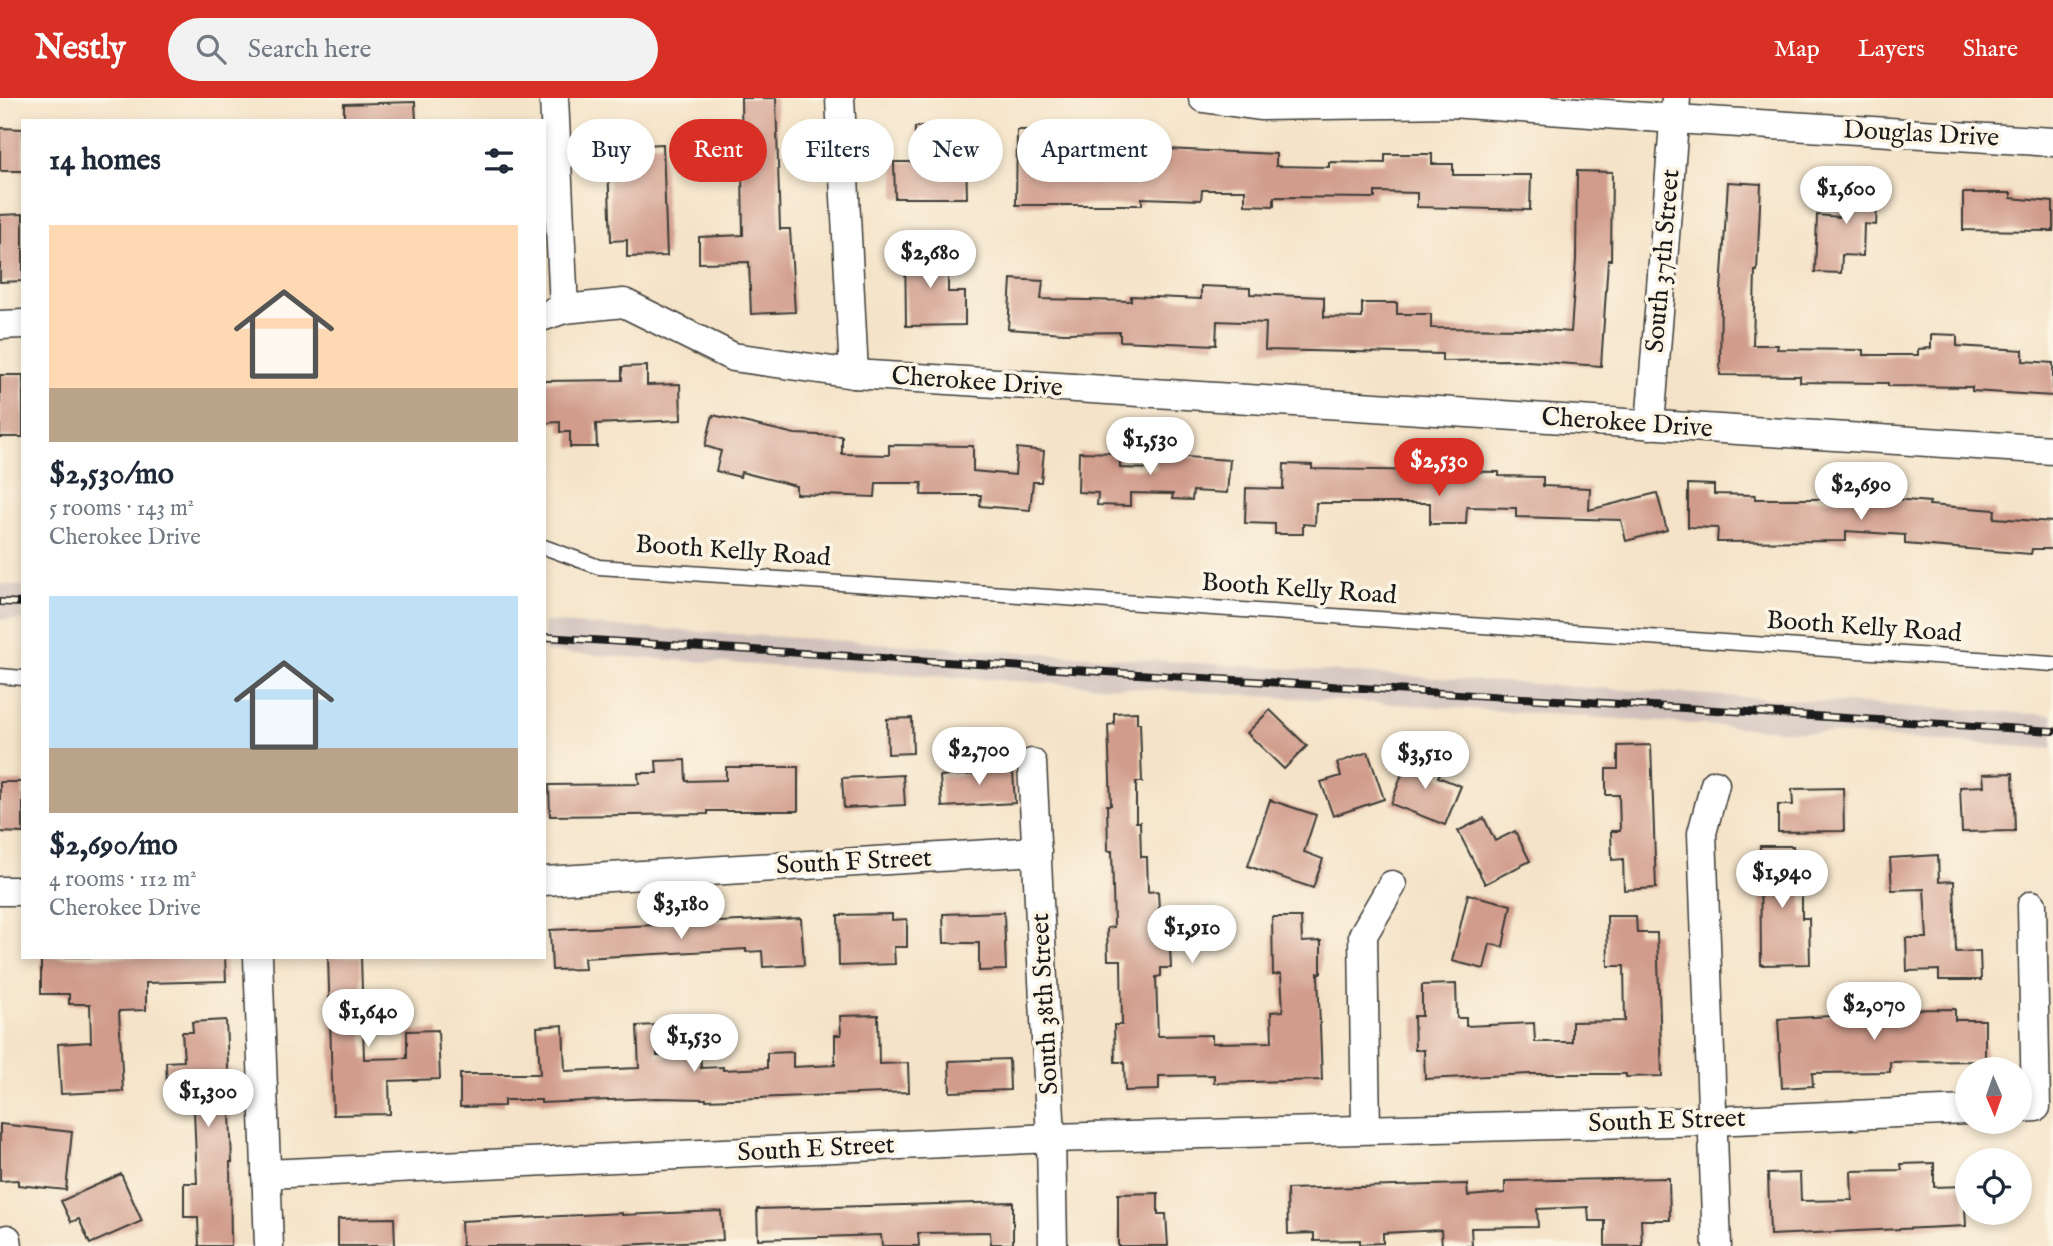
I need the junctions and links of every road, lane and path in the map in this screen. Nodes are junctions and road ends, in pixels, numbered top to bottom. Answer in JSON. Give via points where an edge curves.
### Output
{"nodes":[{"id":1,"x":554,"y":98,"type":"edge"},
{"id":2,"x":840,"y":98,"type":"edge"},
{"id":3,"x":1203,"y":98,"type":"edge"},
{"id":4,"x":1676,"y":109,"type":"edge"},
{"id":5,"x":2053,"y":142,"type":"edge"},
{"id":6,"x":554,"y":312,"type":"edge"},
{"id":7,"x":21,"y":324,"type":"edge"},
{"id":8,"x":0,"y":325,"type":"edge"},
{"id":9,"x":854,"y":374,"type":"junction"},
{"id":10,"x":1650,"y":425,"type":"junction"},
{"id":11,"x":2053,"y":450,"type":"edge"},
{"id":12,"x":546,"y":548,"type":"edge"},
{"id":13,"x":2053,"y":664,"type":"edge"},
{"id":14,"x":0,"y":676,"type":"edge"},
{"id":15,"x":21,"y":678,"type":"edge"},
{"id":16,"x":1032,"y":763,"type":"dead end"},
{"id":17,"x":1715,"y":784,"type":"dead end"},
{"id":18,"x":1037,"y":851,"type":"junction"},
{"id":19,"x":546,"y":881,"type":"edge"},
{"id":20,"x":1392,"y":885,"type":"dead end"},
{"id":21,"x":0,"y":891,"type":"edge"},
{"id":22,"x":21,"y":891,"type":"edge"},
{"id":23,"x":2032,"y":905,"type":"dead end"},
{"id":24,"x":258,"y":959,"type":"edge"},
{"id":25,"x":2032,"y":1107,"type":"edge"},
{"id":26,"x":1955,"y":1111,"type":"edge"},
{"id":27,"x":1711,"y":1121,"type":"junction"},
{"id":28,"x":1366,"y":1129,"type":"junction"},
{"id":29,"x":1051,"y":1138,"type":"junction"},
{"id":30,"x":266,"y":1174,"type":"junction"},
{"id":31,"x":269,"y":1246,"type":"edge"},
{"id":32,"x":1053,"y":1246,"type":"edge"},
{"id":33,"x":1717,"y":1246,"type":"edge"}],
"edges":[{"from":1,"to":6,"type":"street"},
{"from":2,"to":9,"type":"street"},
{"from":3,"to":4,"type":"street","name":"Douglas Drive","via":[[1260,106],[1451,103]]},
{"from":4,"to":5,"type":"street","name":"Douglas Drive"},
{"from":4,"to":10,"type":"street","name":"South 37th Street"},
{"from":6,"to":9,"type":"street","name":"Cherokee Drive","via":[[624,303],[733,357]]},
{"from":7,"to":8,"type":"street"},
{"from":9,"to":10,"type":"street","name":"Cherokee Drive"},
{"from":10,"to":11,"type":"street","name":"Cherokee Drive"},
{"from":12,"to":13,"type":"lane","name":"Booth Kelly Road","via":[[598,567]]},
{"from":14,"to":15,"type":"lane"},
{"from":16,"to":18,"type":"street","name":"South 38th Street"},
{"from":17,"to":27,"type":"street","via":[[1702,833]]},
{"from":18,"to":19,"type":"street","name":"South F Street"},
{"from":18,"to":29,"type":"street","name":"South 38th Street"},
{"from":20,"to":28,"type":"street","via":[[1363,935]]},
{"from":21,"to":22,"type":"street"},
{"from":23,"to":25,"type":"street","via":[[2036,1107]]},
{"from":24,"to":30,"type":"street"},
{"from":26,"to":27,"type":"street","name":"South E Street"},
{"from":27,"to":28,"type":"street","name":"South E Street"},
{"from":27,"to":33,"type":"street"},
{"from":28,"to":29,"type":"street","name":"South E Street"},
{"from":29,"to":30,"type":"street","name":"South E Street"},
{"from":29,"to":32,"type":"street","name":"South 38th Street"},
{"from":30,"to":31,"type":"street"}]}
